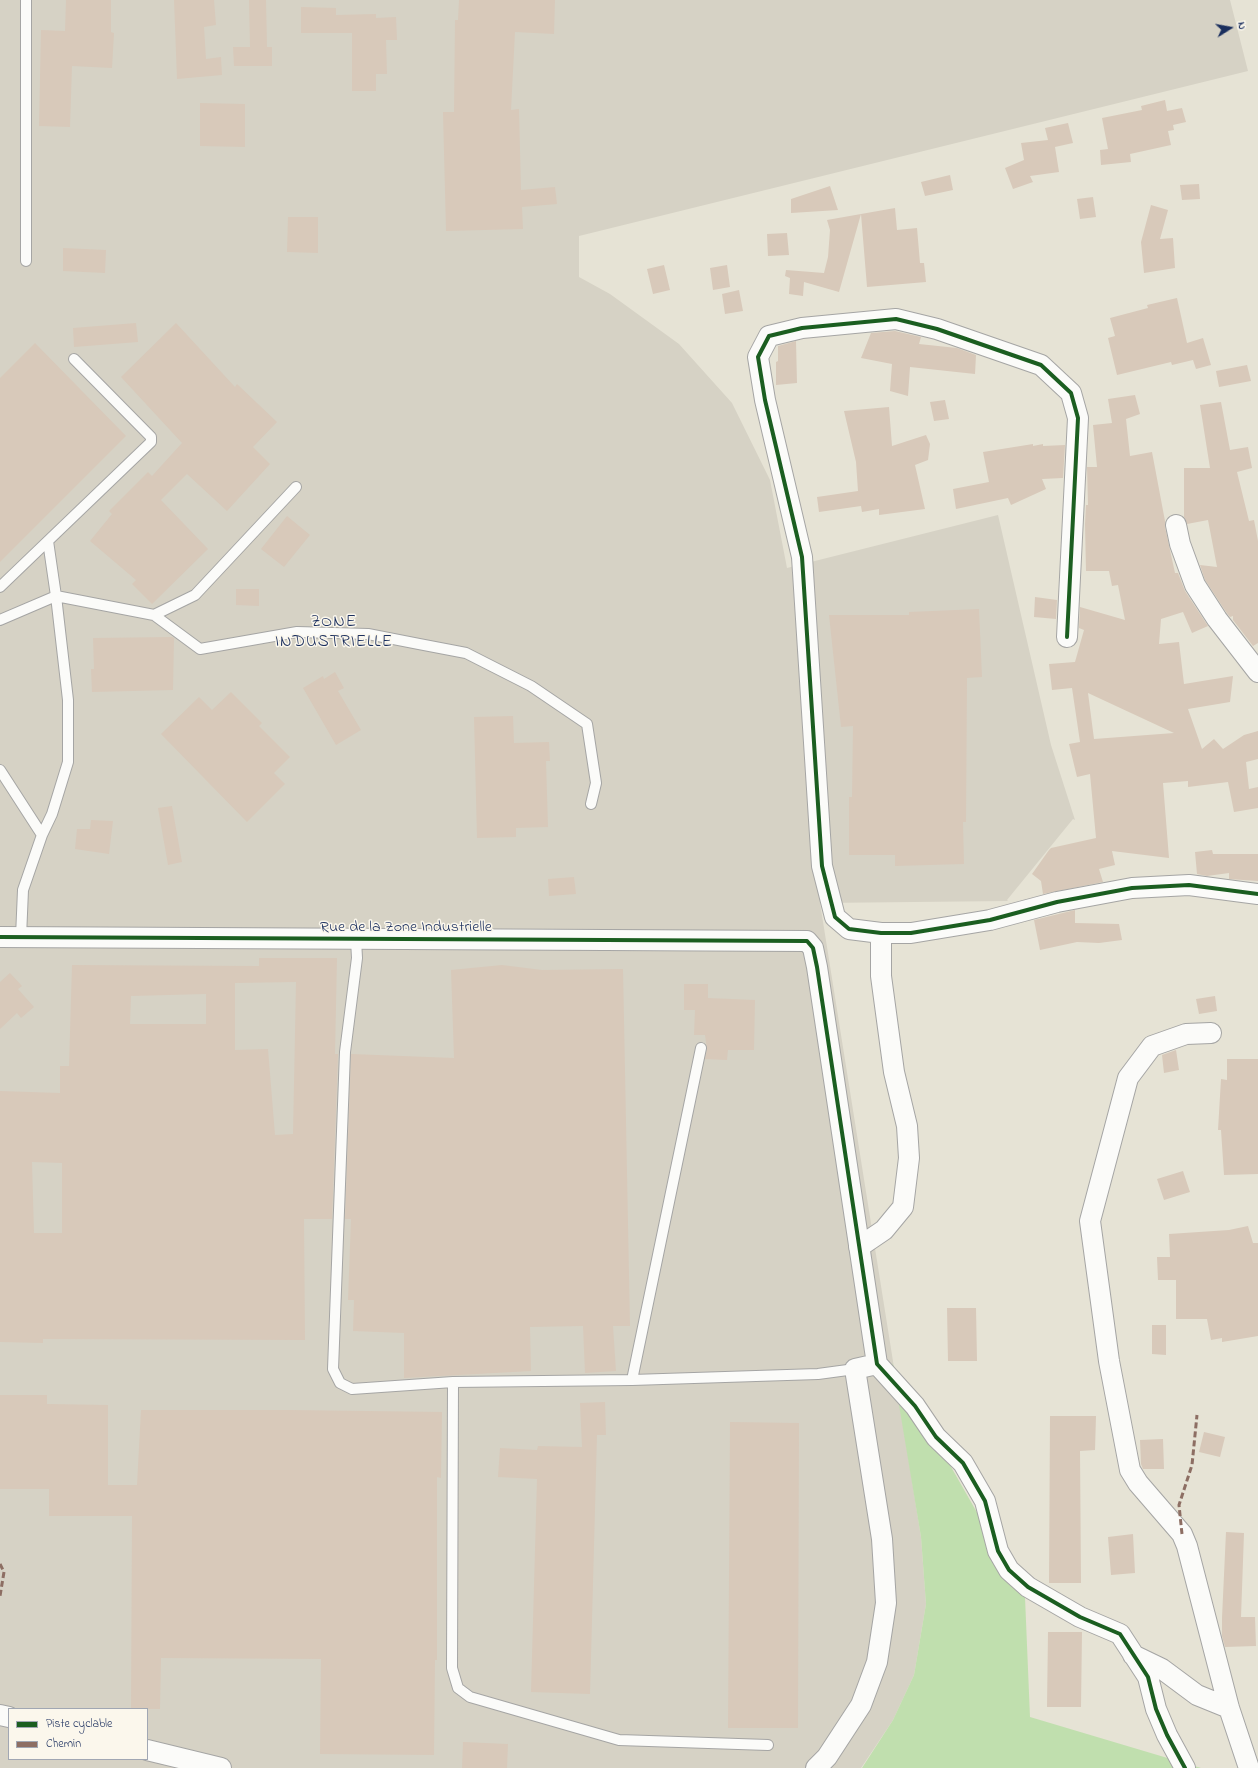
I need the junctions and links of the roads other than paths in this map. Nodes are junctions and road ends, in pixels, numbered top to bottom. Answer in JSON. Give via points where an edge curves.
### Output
{"nodes":[{"id":1,"x":26,"y":0,"type":"edge"},
{"id":2,"x":26,"y":261,"type":"dead end"},
{"id":3,"x":74,"y":359,"type":"dead end"},
{"id":4,"x":296,"y":487,"type":"dead end"},
{"id":5,"x":1176,"y":525,"type":"dead end"},
{"id":6,"x":48,"y":541,"type":"junction"},
{"id":7,"x":0,"y":587,"type":"edge"},
{"id":8,"x":56,"y":596,"type":"junction"},
{"id":9,"x":154,"y":615,"type":"junction"},
{"id":10,"x":0,"y":620,"type":"edge"},
{"id":11,"x":1066,"y":636,"type":"dead end"},
{"id":12,"x":1258,"y":672,"type":"edge"},
{"id":13,"x":0,"y":770,"type":"edge"},
{"id":14,"x":591,"y":804,"type":"dead end"},
{"id":15,"x":42,"y":835,"type":"junction"},
{"id":16,"x":1258,"y":894,"type":"edge"},
{"id":17,"x":881,"y":933,"type":"junction"},
{"id":18,"x":0,"y":937,"type":"edge"},
{"id":19,"x":21,"y":937,"type":"junction"},
{"id":20,"x":356,"y":940,"type":"junction"},
{"id":21,"x":1211,"y":1033,"type":"dead end"},
{"id":22,"x":701,"y":1048,"type":"dead end"},
{"id":23,"x":859,"y":1247,"type":"junction"},
{"id":24,"x":877,"y":1364,"type":"junction"},
{"id":25,"x":855,"y":1369,"type":"junction"},
{"id":26,"x":632,"y":1380,"type":"junction"},
{"id":27,"x":453,"y":1382,"type":"junction"},
{"id":28,"x":1133,"y":1654,"type":"junction"},
{"id":29,"x":1229,"y":1708,"type":"junction"},
{"id":30,"x":768,"y":1745,"type":"dead end"},
{"id":31,"x":148,"y":1750,"type":"edge"},
{"id":32,"x":221,"y":1768,"type":"edge"},
{"id":33,"x":816,"y":1768,"type":"edge"},
{"id":34,"x":1185,"y":1768,"type":"edge"},
{"id":35,"x":1249,"y":1768,"type":"edge"}],
"edges":[{"from":1,"to":2,"type":"lane"},
{"from":3,"to":6,"type":"lane","via":[[151,440]]},
{"from":4,"to":9,"type":"lane","via":[[195,595]]},
{"from":5,"to":12,"type":"street","via":[[1195,585],[1217,619]]},
{"from":6,"to":7,"type":"lane"},
{"from":6,"to":8,"type":"lane"},
{"from":8,"to":9,"type":"lane"},
{"from":8,"to":10,"type":"lane"},
{"from":8,"to":15,"type":"lane","via":[[68,700],[68,762],[52,814]]},
{"from":9,"to":14,"type":"lane","via":[[200,648],[297,632],[368,634],[466,653],[530,686],[587,724],[596,782]]},
{"from":11,"to":17,"type":"street","via":[[1078,418],[1071,393],[1041,365],[937,329],[896,319],[802,328],[769,336],[758,358],[765,400],[802,557],[822,866],[835,917],[849,929]]},
{"from":13,"to":15,"type":"lane"},
{"from":15,"to":19,"type":"lane","via":[[23,890]]},
{"from":16,"to":17,"type":"street","via":[[1189,885],[1132,888],[1057,902],[990,920],[911,933]]},
{"from":17,"to":23,"type":"street","via":[[881,976],[894,1072],[907,1126],[909,1158],[903,1207],[884,1230]]},
{"from":18,"to":19,"type":"street","name":"Rue de la Zone Industrielle"},
{"from":19,"to":20,"type":"street","name":"Rue de la Zone Industrielle"},
{"from":20,"to":23,"type":"street","name":"Rue de la Zone Industrielle","via":[[807,941],[811,944],[817,967]]},
{"from":20,"to":27,"type":"lane","via":[[357,958],[344,1052],[333,1369],[340,1383],[352,1389]]},
{"from":21,"to":29,"type":"street","via":[[1186,1034],[1152,1046],[1128,1078],[1090,1220],[1109,1361],[1130,1470],[1142,1488],[1182,1534],[1187,1546]]},
{"from":22,"to":26,"type":"lane"},
{"from":23,"to":24,"type":"street"},
{"from":24,"to":25,"type":"street"},
{"from":24,"to":28,"type":"street","via":[[915,1406],[936,1437],[963,1463],[985,1501],[998,1551],[1009,1570],[1028,1587],[1080,1617],[1120,1634]]},
{"from":25,"to":26,"type":"lane","via":[[818,1374]]},
{"from":25,"to":33,"type":"street","via":[[882,1540],[886,1603],[878,1662],[861,1705],[827,1757]]},
{"from":26,"to":27,"type":"lane"},
{"from":27,"to":30,"type":"lane","via":[[452,1668],[458,1688],[470,1697],[619,1740]]},
{"from":28,"to":29,"type":"street","via":[[1162,1669],[1197,1695]]},
{"from":28,"to":34,"type":"street","via":[[1148,1677],[1156,1709]]},
{"from":29,"to":35,"type":"street"},
{"from":31,"to":32,"type":"street"}]}
